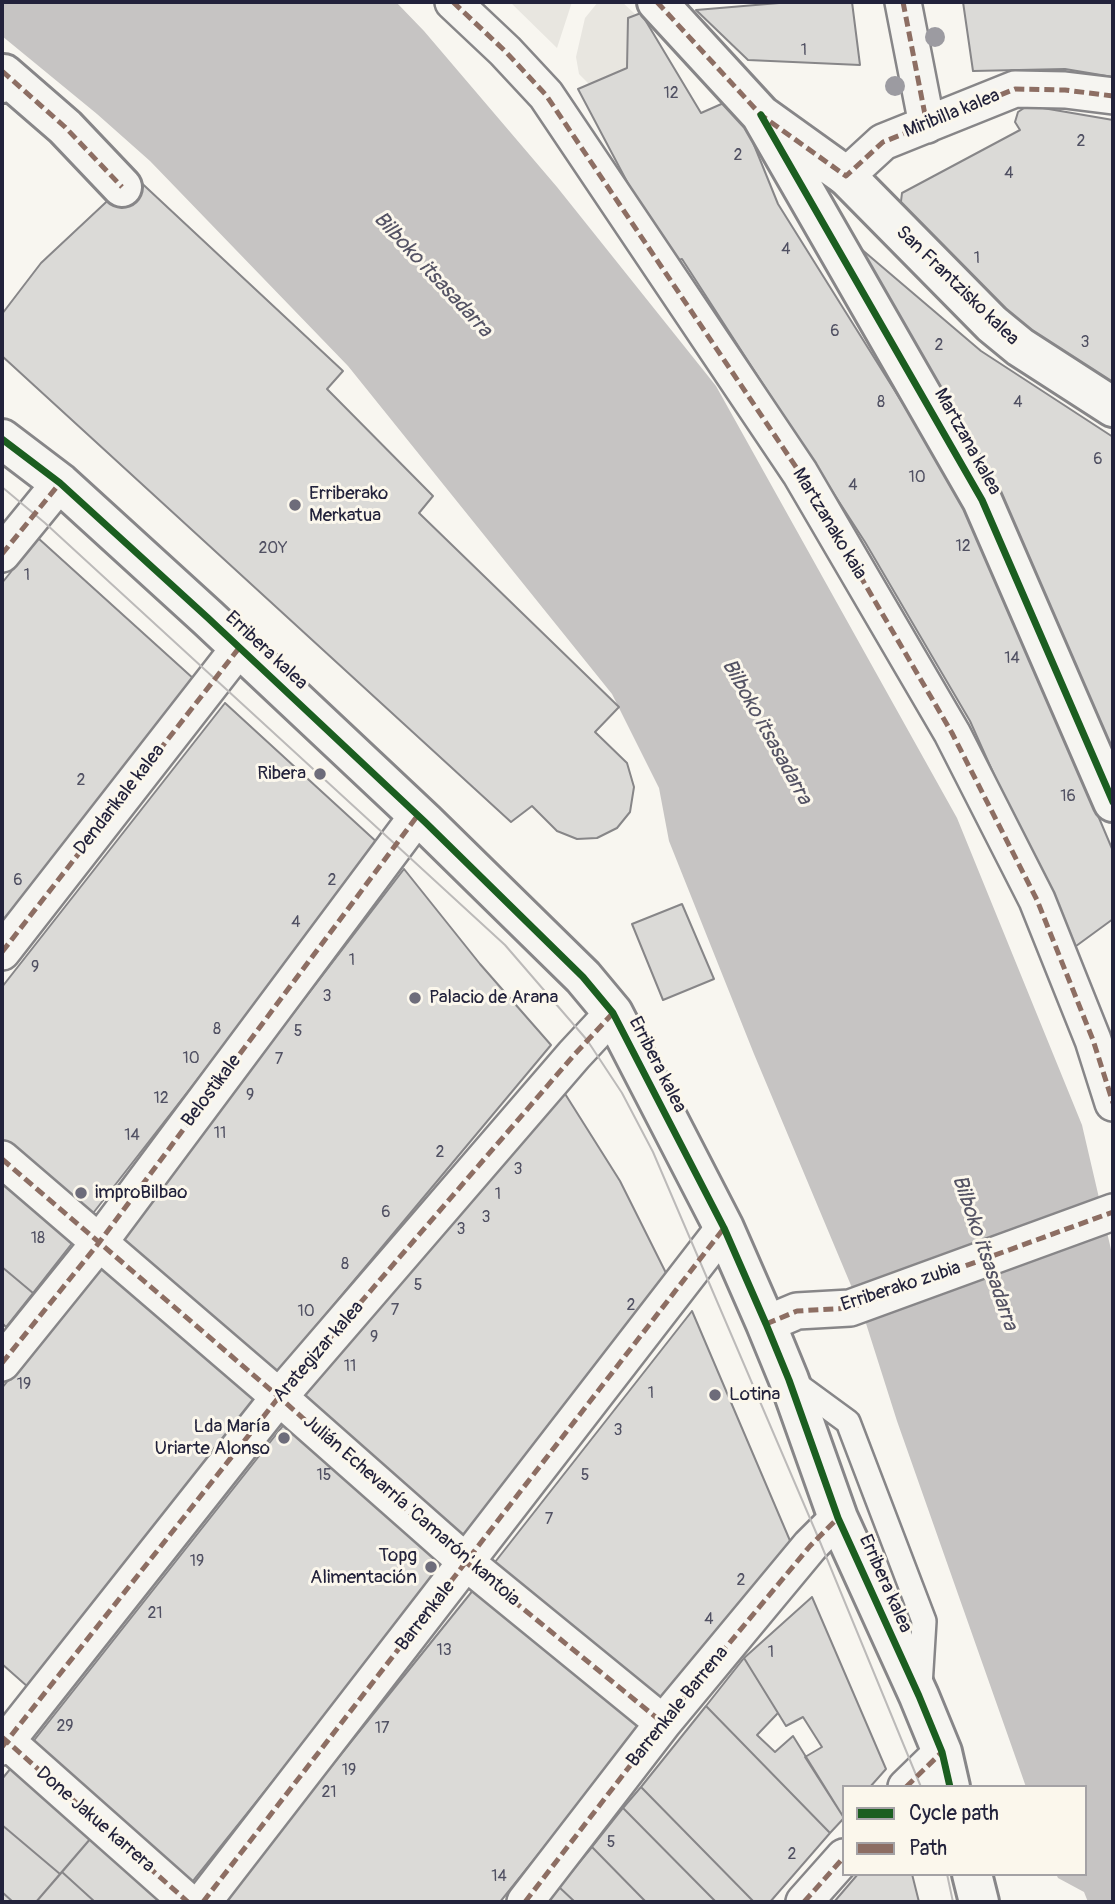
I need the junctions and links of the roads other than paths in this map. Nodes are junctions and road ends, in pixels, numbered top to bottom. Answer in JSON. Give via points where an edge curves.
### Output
{"nodes":[{"id":1,"x":453,"y":2,"type":"edge"},
{"id":2,"x":657,"y":2,"type":"edge"},
{"id":3,"x":903,"y":2,"type":"edge"},
{"id":4,"x":3,"y":76,"type":"edge"},
{"id":5,"x":1113,"y":96,"type":"edge"},
{"id":6,"x":761,"y":115,"type":"junction"},
{"id":7,"x":926,"y":125,"type":"junction"},
{"id":8,"x":846,"y":176,"type":"junction"},
{"id":9,"x":122,"y":187,"type":"dead end"},
{"id":10,"x":1113,"y":407,"type":"edge"},
{"id":11,"x":2,"y":439,"type":"edge"},
{"id":12,"x":60,"y":483,"type":"junction"},
{"id":13,"x":2,"y":554,"type":"edge"},
{"id":14,"x":239,"y":648,"type":"junction"},
{"id":15,"x":1113,"y":802,"type":"edge"},
{"id":16,"x":418,"y":815,"type":"junction"},
{"id":17,"x":2,"y":952,"type":"edge"},
{"id":18,"x":613,"y":1013,"type":"junction"},
{"id":19,"x":1113,"y":1103,"type":"edge"},
{"id":20,"x":2,"y":1159,"type":"edge"},
{"id":21,"x":1113,"y":1212,"type":"edge"},
{"id":22,"x":724,"y":1228,"type":"junction"},
{"id":23,"x":98,"y":1244,"type":"junction"},
{"id":24,"x":766,"y":1324,"type":"junction"},
{"id":25,"x":2,"y":1363,"type":"edge"},
{"id":26,"x":789,"y":1380,"type":"junction"},
{"id":27,"x":279,"y":1397,"type":"junction"},
{"id":28,"x":838,"y":1518,"type":"junction"},
{"id":29,"x":467,"y":1563,"type":"junction"},
{"id":30,"x":919,"y":1696,"type":"junction"},
{"id":31,"x":663,"y":1723,"type":"junction"},
{"id":32,"x":3,"y":1742,"type":"edge"},
{"id":33,"x":946,"y":1770,"type":"edge"},
{"id":34,"x":911,"y":1785,"type":"edge"},
{"id":35,"x":842,"y":1859,"type":"edge"},
{"id":36,"x":972,"y":1876,"type":"edge"},
{"id":37,"x":188,"y":1902,"type":"edge"},
{"id":38,"x":203,"y":1902,"type":"edge"},
{"id":39,"x":525,"y":1902,"type":"edge"},
{"id":40,"x":803,"y":1902,"type":"edge"},
{"id":41,"x":979,"y":1902,"type":"edge"}],
"edges":[{"from":1,"to":19,"type":"street","name":"Martzanako kaia","via":[[546,95],[800,473],[952,733],[1037,900]]},
{"from":2,"to":6,"type":"street"},
{"from":3,"to":7,"type":"street"},
{"from":4,"to":9,"type":"street","via":[[65,127]]},
{"from":5,"to":7,"type":"street","name":"Miribilla kalea","via":[[1015,89]]},
{"from":6,"to":8,"type":"street","name":"San Frantzisko kalea"},
{"from":6,"to":15,"type":"street","name":"Martzana kalea","via":[[982,500]]},
{"from":7,"to":8,"type":"street","name":"Miribilla kalea","via":[[883,142]]},
{"from":8,"to":10,"type":"street","name":"San Frantzisko kalea","via":[[992,324]]},
{"from":11,"to":12,"type":"street","name":"Erribera kalea"},
{"from":12,"to":13,"type":"street"},
{"from":12,"to":14,"type":"street","name":"Erribera kalea"},
{"from":14,"to":16,"type":"street","name":"Erribera kalea"},
{"from":14,"to":17,"type":"street","name":"Dendarikale kalea"},
{"from":16,"to":18,"type":"street","name":"Erribera kalea","via":[[583,977]]},
{"from":16,"to":23,"type":"street","name":"Belostikale"},
{"from":18,"to":22,"type":"street","name":"Erribera kalea"},
{"from":18,"to":27,"type":"street","name":"Arategizar kalea"},
{"from":20,"to":23,"type":"street","name":"Julián Echevarría 'Camarón' kantoia"},
{"from":21,"to":24,"type":"street","name":"Erriberako zubia","via":[[850,1308],[797,1311]]},
{"from":22,"to":24,"type":"street","name":"Erribera kalea"},
{"from":22,"to":29,"type":"street","name":"Barrenkale"},
{"from":23,"to":25,"type":"street","name":"Belostikale"},
{"from":23,"to":27,"type":"street","name":"Julián Echevarría 'Camarón' kantoia"},
{"from":24,"to":26,"type":"street","name":"Erribera kalea"},
{"from":26,"to":28,"type":"street","name":"Erribera kalea"},
{"from":26,"to":30,"type":"lane","via":[[848,1422],[924,1621]]},
{"from":27,"to":29,"type":"street","name":"Julián Echevarría 'Camarón' kantoia"},
{"from":27,"to":32,"type":"street","name":"Arategizar kalea"},
{"from":28,"to":30,"type":"street","name":"Erribera kalea"},
{"from":28,"to":31,"type":"street","name":"Barrenkale Barrena"},
{"from":29,"to":31,"type":"street","name":"Julián Echevarría 'Camarón' kantoia"},
{"from":29,"to":38,"type":"street","name":"Barrenkale"},
{"from":30,"to":33,"type":"street","name":"Erribera kalea"},
{"from":31,"to":39,"type":"street","name":"Barrenkale Barrena"},
{"from":32,"to":37,"type":"street","name":"Done Jakue karrera"},
{"from":33,"to":34,"type":"street"},
{"from":35,"to":40,"type":"street"},
{"from":36,"to":41,"type":"street"}]}
